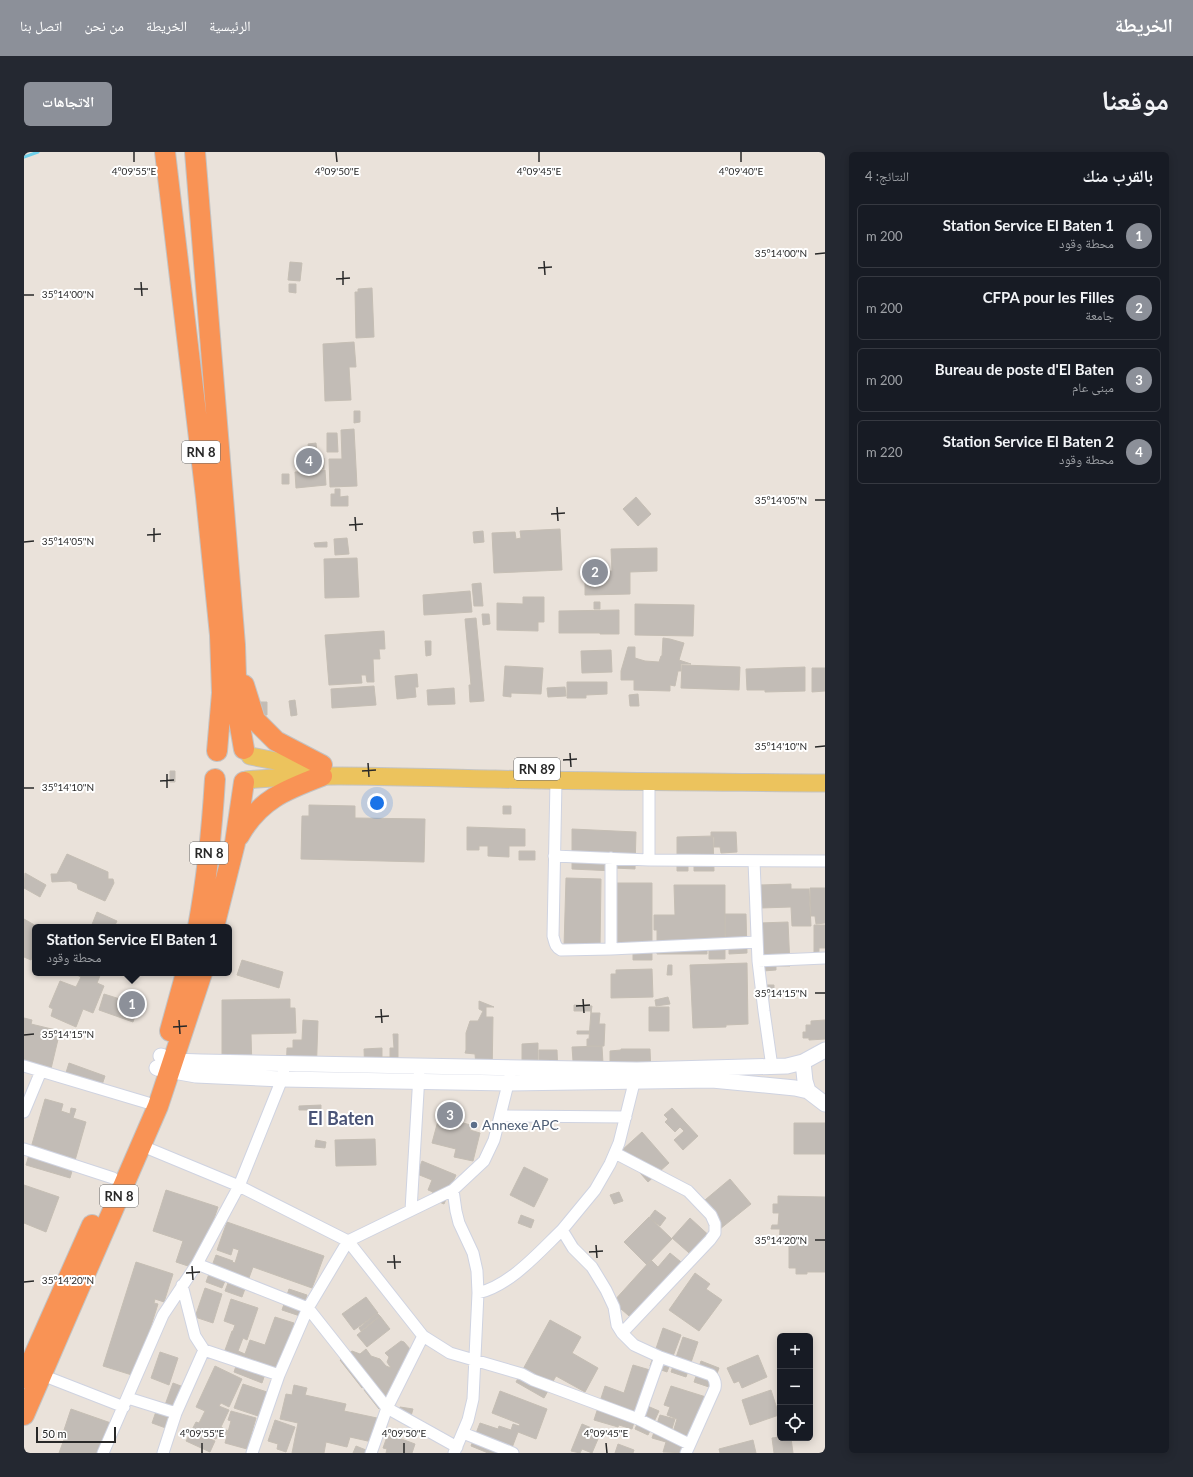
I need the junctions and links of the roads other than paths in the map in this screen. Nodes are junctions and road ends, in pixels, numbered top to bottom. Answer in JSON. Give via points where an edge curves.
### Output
{"nodes":[{"id":1,"x":165,"y":153,"type":"edge"},
{"id":2,"x":195,"y":153,"type":"edge"},
{"id":3,"x":234,"y":645,"type":"junction"},
{"id":4,"x":217,"y":751,"type":"junction"},
{"id":5,"x":247,"y":752,"type":"junction"},
{"id":6,"x":322,"y":771,"type":"junction"},
{"id":7,"x":825,"y":772,"type":"edge"},
{"id":8,"x":619,"y":775,"type":"junction"},
{"id":9,"x":215,"y":779,"type":"junction"},
{"id":10,"x":245,"y":781,"type":"junction"},
{"id":11,"x":556,"y":781,"type":"junction"},
{"id":12,"x":648,"y":781,"type":"junction"},
{"id":13,"x":825,"y":783,"type":"edge"},
{"id":14,"x":235,"y":843,"type":"junction"},
{"id":15,"x":554,"y":856,"type":"junction"},
{"id":16,"x":611,"y":858,"type":"junction"},
{"id":17,"x":649,"y":860,"type":"junction"},
{"id":18,"x":754,"y":861,"type":"junction"},
{"id":19,"x":825,"y":861,"type":"edge"},
{"id":20,"x":199,"y":924,"type":"edge"},
{"id":21,"x":215,"y":924,"type":"edge"},
{"id":22,"x":757,"y":942,"type":"junction"},
{"id":23,"x":611,"y":949,"type":"junction"},
{"id":24,"x":825,"y":958,"type":"edge"},
{"id":25,"x":758,"y":961,"type":"junction"},
{"id":26,"x":185,"y":976,"type":"edge"},
{"id":27,"x":201,"y":976,"type":"edge"},
{"id":28,"x":825,"y":1050,"type":"edge"},
{"id":29,"x":803,"y":1062,"type":"junction"},
{"id":30,"x":285,"y":1063,"type":"junction"},
{"id":31,"x":165,"y":1064,"type":"junction"},
{"id":32,"x":24,"y":1066,"type":"edge"},
{"id":33,"x":510,"y":1067,"type":"junction"},
{"id":34,"x":772,"y":1067,"type":"junction"},
{"id":35,"x":41,"y":1071,"type":"junction"},
{"id":36,"x":420,"y":1074,"type":"junction"},
{"id":37,"x":710,"y":1074,"type":"junction"},
{"id":38,"x":636,"y":1076,"type":"junction"},
{"id":39,"x":282,"y":1079,"type":"junction"},
{"id":40,"x":509,"y":1083,"type":"junction"},
{"id":41,"x":808,"y":1091,"type":"junction"},
{"id":42,"x":151,"y":1104,"type":"junction"},
{"id":43,"x":825,"y":1104,"type":"edge"},
{"id":44,"x":24,"y":1112,"type":"edge"},
{"id":45,"x":500,"y":1116,"type":"junction"},
{"id":46,"x":626,"y":1117,"type":"junction"},
{"id":47,"x":140,"y":1145,"type":"junction"},
{"id":48,"x":24,"y":1149,"type":"edge"},
{"id":49,"x":615,"y":1153,"type":"junction"},
{"id":50,"x":112,"y":1178,"type":"junction"},
{"id":51,"x":238,"y":1186,"type":"junction"},
{"id":52,"x":453,"y":1190,"type":"junction"},
{"id":53,"x":411,"y":1210,"type":"junction"},
{"id":54,"x":562,"y":1230,"type":"junction"},
{"id":55,"x":348,"y":1241,"type":"junction"},
{"id":56,"x":197,"y":1264,"type":"junction"},
{"id":57,"x":182,"y":1285,"type":"junction"},
{"id":58,"x":478,"y":1293,"type":"junction"},
{"id":59,"x":308,"y":1308,"type":"junction"},
{"id":60,"x":622,"y":1333,"type":"junction"},
{"id":61,"x":423,"y":1336,"type":"junction"},
{"id":62,"x":204,"y":1350,"type":"junction"},
{"id":63,"x":660,"y":1357,"type":"junction"},
{"id":64,"x":474,"y":1361,"type":"junction"},
{"id":65,"x":279,"y":1375,"type":"junction"},
{"id":66,"x":33,"y":1376,"type":"edge"},
{"id":67,"x":126,"y":1402,"type":"junction"},
{"id":68,"x":387,"y":1408,"type":"junction"},
{"id":69,"x":176,"y":1413,"type":"junction"},
{"id":70,"x":24,"y":1416,"type":"edge"},
{"id":71,"x":638,"y":1420,"type":"junction"},
{"id":72,"x":463,"y":1433,"type":"junction"},
{"id":73,"x":688,"y":1449,"type":"edge"},
{"id":74,"x":456,"y":1450,"type":"edge"},
{"id":75,"x":103,"y":1453,"type":"edge"},
{"id":76,"x":163,"y":1453,"type":"edge"},
{"id":77,"x":252,"y":1453,"type":"edge"},
{"id":78,"x":371,"y":1453,"type":"edge"},
{"id":79,"x":513,"y":1453,"type":"edge"}],
"edges":[{"from":1,"to":4,"type":"highway","number":"RN 8","via":[[220,635],[222,693]]},
{"from":2,"to":3,"type":"highway","number":"RN 8"},
{"from":3,"to":5,"type":"highway","number":"RN 8","via":[[237,709]]},
{"from":3,"to":6,"type":"highway","via":[[245,693],[255,720],[276,741]]},
{"from":4,"to":5,"type":"highway","via":[[230,745]]},
{"from":4,"to":9,"type":"highway","via":[[211,764]]},
{"from":5,"to":6,"type":"main road","number":"RN 89"},
{"from":5,"to":10,"type":"highway","via":[[252,770]]},
{"from":6,"to":8,"type":"main road","number":"RN 89"},
{"from":6,"to":10,"type":"main road"},
{"from":6,"to":11,"type":"main road"},
{"from":6,"to":14,"type":"highway","via":[[279,794],[260,808],[247,821]]},
{"from":7,"to":8,"type":"main road","number":"RN 89"},
{"from":8,"to":11,"type":"main road"},
{"from":8,"to":12,"type":"main road"},
{"from":9,"to":10,"type":"highway","via":[[226,786],[239,786]]},
{"from":9,"to":20,"type":"highway","number":"RN 8","via":[[205,891]]},
{"from":10,"to":14,"type":"highway","number":"RN 8"},
{"from":11,"to":15,"type":"street"},
{"from":12,"to":13,"type":"main road"},
{"from":12,"to":17,"type":"street"},
{"from":14,"to":21,"type":"highway","number":"RN 8"},
{"from":15,"to":16,"type":"street"},
{"from":15,"to":23,"type":"street","via":[[553,936],[556,948]]},
{"from":16,"to":17,"type":"street"},
{"from":16,"to":23,"type":"street"},
{"from":17,"to":18,"type":"street"},
{"from":18,"to":19,"type":"street"},
{"from":18,"to":22,"type":"street"},
{"from":22,"to":23,"type":"street"},
{"from":22,"to":25,"type":"street"},
{"from":24,"to":25,"type":"street"},
{"from":25,"to":34,"type":"street"},
{"from":26,"to":31,"type":"highway","number":"RN 8","via":[[171,1028]]},
{"from":27,"to":31,"type":"highway","number":"RN 8"},
{"from":28,"to":29,"type":"street"},
{"from":29,"to":34,"type":"street"},
{"from":29,"to":41,"type":"street"},
{"from":30,"to":31,"type":"street"},
{"from":30,"to":36,"type":"street"},
{"from":30,"to":39,"type":"street"},
{"from":31,"to":39,"type":"street","via":[[196,1074]]},
{"from":31,"to":42,"type":"highway","number":"RN 8"},
{"from":32,"to":35,"type":"street"},
{"from":33,"to":36,"type":"street"},
{"from":33,"to":38,"type":"street"},
{"from":33,"to":40,"type":"street"},
{"from":34,"to":37,"type":"street"},
{"from":35,"to":42,"type":"street"},
{"from":35,"to":44,"type":"street"},
{"from":36,"to":39,"type":"street"},
{"from":36,"to":40,"type":"street"},
{"from":36,"to":53,"type":"street"},
{"from":37,"to":38,"type":"street"},
{"from":37,"to":41,"type":"street"},
{"from":38,"to":40,"type":"street"},
{"from":38,"to":46,"type":"street"},
{"from":39,"to":51,"type":"street"},
{"from":40,"to":45,"type":"street"},
{"from":41,"to":43,"type":"street"},
{"from":42,"to":47,"type":"highway","number":"RN 8"},
{"from":42,"to":50,"type":"highway","number":"RN 8"},
{"from":45,"to":46,"type":"street"},
{"from":45,"to":52,"type":"street","via":[[494,1140],[484,1161]]},
{"from":46,"to":49,"type":"street"},
{"from":47,"to":51,"type":"street"},
{"from":47,"to":66,"type":"highway","number":"RN 8"},
{"from":48,"to":50,"type":"street"},
{"from":49,"to":54,"type":"street","via":[[595,1190]]},
{"from":49,"to":60,"type":"street","via":[[688,1191],[711,1215],[715,1224],[715,1233],[710,1240]]},
{"from":50,"to":66,"type":"highway","number":"RN 8"},
{"from":51,"to":55,"type":"street"},
{"from":51,"to":56,"type":"street"},
{"from":52,"to":53,"type":"street"},
{"from":52,"to":58,"type":"street","via":[[459,1223],[473,1253]]},
{"from":53,"to":55,"type":"street"},
{"from":54,"to":58,"type":"street","via":[[529,1262],[497,1287]]},
{"from":54,"to":60,"type":"street","via":[[573,1248],[592,1267],[606,1290]]},
{"from":55,"to":59,"type":"street"},
{"from":55,"to":61,"type":"street"},
{"from":56,"to":57,"type":"street"},
{"from":56,"to":59,"type":"street"},
{"from":57,"to":62,"type":"street","via":[[195,1336]]},
{"from":57,"to":67,"type":"street","via":[[163,1315]]},
{"from":58,"to":64,"type":"street"},
{"from":59,"to":65,"type":"street"},
{"from":59,"to":68,"type":"street"},
{"from":60,"to":63,"type":"street","via":[[634,1344]]},
{"from":61,"to":64,"type":"street","via":[[450,1353]]},
{"from":61,"to":68,"type":"street"},
{"from":62,"to":65,"type":"street"},
{"from":62,"to":69,"type":"street"},
{"from":63,"to":71,"type":"street"},
{"from":63,"to":73,"type":"street","via":[[711,1375],[715,1380],[715,1388]]},
{"from":64,"to":71,"type":"street","via":[[522,1374]]},
{"from":64,"to":72,"type":"street","via":[[473,1399]]},
{"from":65,"to":77,"type":"street"},
{"from":66,"to":67,"type":"street"},
{"from":66,"to":70,"type":"highway","number":"RN 8"},
{"from":67,"to":69,"type":"street"},
{"from":67,"to":75,"type":"street"},
{"from":68,"to":74,"type":"street"},
{"from":68,"to":78,"type":"street"},
{"from":69,"to":76,"type":"street"},
{"from":71,"to":73,"type":"street"},
{"from":72,"to":74,"type":"street"},
{"from":72,"to":79,"type":"street"}]}
